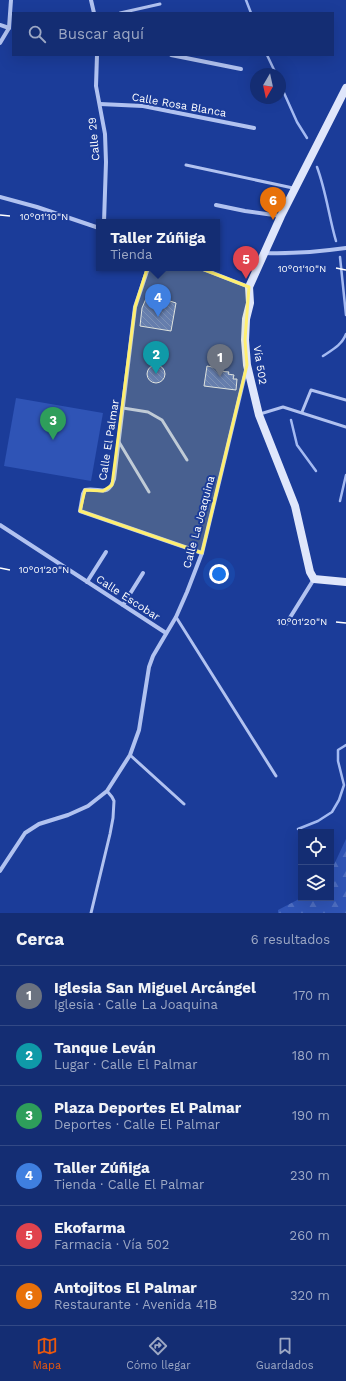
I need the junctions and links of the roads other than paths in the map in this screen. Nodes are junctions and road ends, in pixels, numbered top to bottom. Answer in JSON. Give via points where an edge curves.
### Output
{"nodes":[{"id":1,"x":10,"y":0,"type":"edge"},
{"id":2,"x":91,"y":0,"type":"edge"},
{"id":3,"x":160,"y":4,"type":"dead end"},
{"id":4,"x":94,"y":12,"type":"edge"},
{"id":5,"x":124,"y":12,"type":"edge"},
{"id":6,"x":0,"y":25,"type":"edge"},
{"id":7,"x":9,"y":28,"type":"junction"},
{"id":8,"x":0,"y":43,"type":"edge"},
{"id":9,"x":97,"y":56,"type":"edge"},
{"id":10,"x":176,"y":56,"type":"edge"},
{"id":11,"x":241,"y":68,"type":"dead end"},
{"id":12,"x":346,"y":88,"type":"edge"},
{"id":13,"x":100,"y":104,"type":"junction"},
{"id":14,"x":254,"y":128,"type":"dead end"},
{"id":15,"x":186,"y":165,"type":"dead end"},
{"id":16,"x":295,"y":189,"type":"junction"},
{"id":17,"x":0,"y":197,"type":"edge"},
{"id":18,"x":216,"y":205,"type":"dead end"},
{"id":19,"x":281,"y":216,"type":"junction"},
{"id":20,"x":104,"y":219,"type":"edge"},
{"id":21,"x":96,"y":227,"type":"edge"},
{"id":22,"x":346,"y":248,"type":"edge"},
{"id":23,"x":265,"y":252,"type":"junction"},
{"id":24,"x":147,"y":271,"type":"edge"},
{"id":25,"x":208,"y":271,"type":"edge"},
{"id":26,"x":249,"y":287,"type":"junction"},
{"id":27,"x":247,"y":365,"type":"junction"},
{"id":28,"x":346,"y":400,"type":"edge"},
{"id":29,"x":123,"y":408,"type":"junction"},
{"id":30,"x":302,"y":412,"type":"junction"},
{"id":31,"x":258,"y":415,"type":"junction"},
{"id":32,"x":346,"y":427,"type":"edge"},
{"id":33,"x":118,"y":442,"type":"junction"},
{"id":34,"x":187,"y":460,"type":"dead end"},
{"id":35,"x":149,"y":492,"type":"dead end"},
{"id":36,"x":0,"y":525,"type":"edge"},
{"id":37,"x":106,"y":552,"type":"dead end"},
{"id":38,"x":202,"y":553,"type":"junction"},
{"id":39,"x":143,"y":573,"type":"dead end"},
{"id":40,"x":314,"y":579,"type":"junction"},
{"id":41,"x":87,"y":582,"type":"junction"},
{"id":42,"x":346,"y":582,"type":"edge"},
{"id":43,"x":122,"y":606,"type":"junction"},
{"id":44,"x":176,"y":617,"type":"junction"},
{"id":45,"x":286,"y":624,"type":"dead end"},
{"id":46,"x":166,"y":634,"type":"junction"},
{"id":47,"x":130,"y":755,"type":"junction"},
{"id":48,"x":276,"y":776,"type":"dead end"},
{"id":49,"x":107,"y":792,"type":"junction"},
{"id":50,"x":184,"y":804,"type":"dead end"},
{"id":51,"x":0,"y":872,"type":"edge"},
{"id":52,"x":91,"y":913,"type":"edge"}],
"edges":[{"from":1,"to":7,"type":"street"},
{"from":2,"to":4,"type":"street"},
{"from":3,"to":5,"type":"lane"},
{"from":6,"to":7,"type":"street"},
{"from":7,"to":8,"type":"street"},
{"from":9,"to":13,"type":"street","name":"Calle 29","via":[[96,86]]},
{"from":10,"to":11,"type":"street"},
{"from":12,"to":16,"type":"street","name":"Vía 502"},
{"from":13,"to":14,"type":"street","name":"Calle Rosa Blanca","via":[[144,106]]},
{"from":13,"to":20,"type":"street","name":"Calle 29","via":[[106,155]]},
{"from":15,"to":16,"type":"lane"},
{"from":16,"to":19,"type":"street","name":"Vía 502"},
{"from":17,"to":21,"type":"street"},
{"from":18,"to":19,"type":"street"},
{"from":19,"to":23,"type":"street","name":"Vía 502"},
{"from":22,"to":23,"type":"street","via":[[309,253]]},
{"from":23,"to":26,"type":"street","name":"Vía 502"},
{"from":24,"to":29,"type":"street","name":"Calle El Palmar","via":[[134,307]]},
{"from":25,"to":26,"type":"street"},
{"from":26,"to":27,"type":"street","name":"Vía 502","via":[[250,303],[245,340]]},
{"from":27,"to":31,"type":"street","name":"Vía 502"},
{"from":27,"to":38,"type":"street","name":"Calle La Joaquina"},
{"from":28,"to":30,"type":"lane","via":[[311,390]]},
{"from":29,"to":33,"type":"street","name":"Calle El Palmar"},
{"from":29,"to":34,"type":"lane","via":[[148,412],[162,420]]},
{"from":30,"to":31,"type":"lane","via":[[283,407]]},
{"from":30,"to":32,"type":"lane"},
{"from":31,"to":40,"type":"street","name":"Vía 502","via":[[295,506],[310,572]]},
{"from":33,"to":35,"type":"lane"},
{"from":33,"to":38,"type":"street","name":"Calle El Palmar","via":[[112,485],[103,491],[85,490],[80,511]]},
{"from":36,"to":41,"type":"street","name":"Calle Escobar"},
{"from":37,"to":41,"type":"street"},
{"from":38,"to":44,"type":"street","name":"Calle La Joaquina"},
{"from":39,"to":43,"type":"street"},
{"from":40,"to":42,"type":"street"},
{"from":40,"to":45,"type":"street"},
{"from":41,"to":43,"type":"street","name":"Calle Escobar"},
{"from":43,"to":46,"type":"street","name":"Calle Escobar"},
{"from":44,"to":46,"type":"street","name":"Calle La Joaquina"},
{"from":44,"to":48,"type":"lane"},
{"from":46,"to":47,"type":"street","name":"Calle La Joaquina","via":[[149,667],[139,730]]},
{"from":47,"to":49,"type":"street","name":"Calle La Joaquina"},
{"from":47,"to":50,"type":"lane"},
{"from":49,"to":51,"type":"street","name":"Calle La Joaquina","via":[[88,806],[32,827],[25,833]]},
{"from":49,"to":52,"type":"lane","via":[[114,801],[113,818]]}]}
